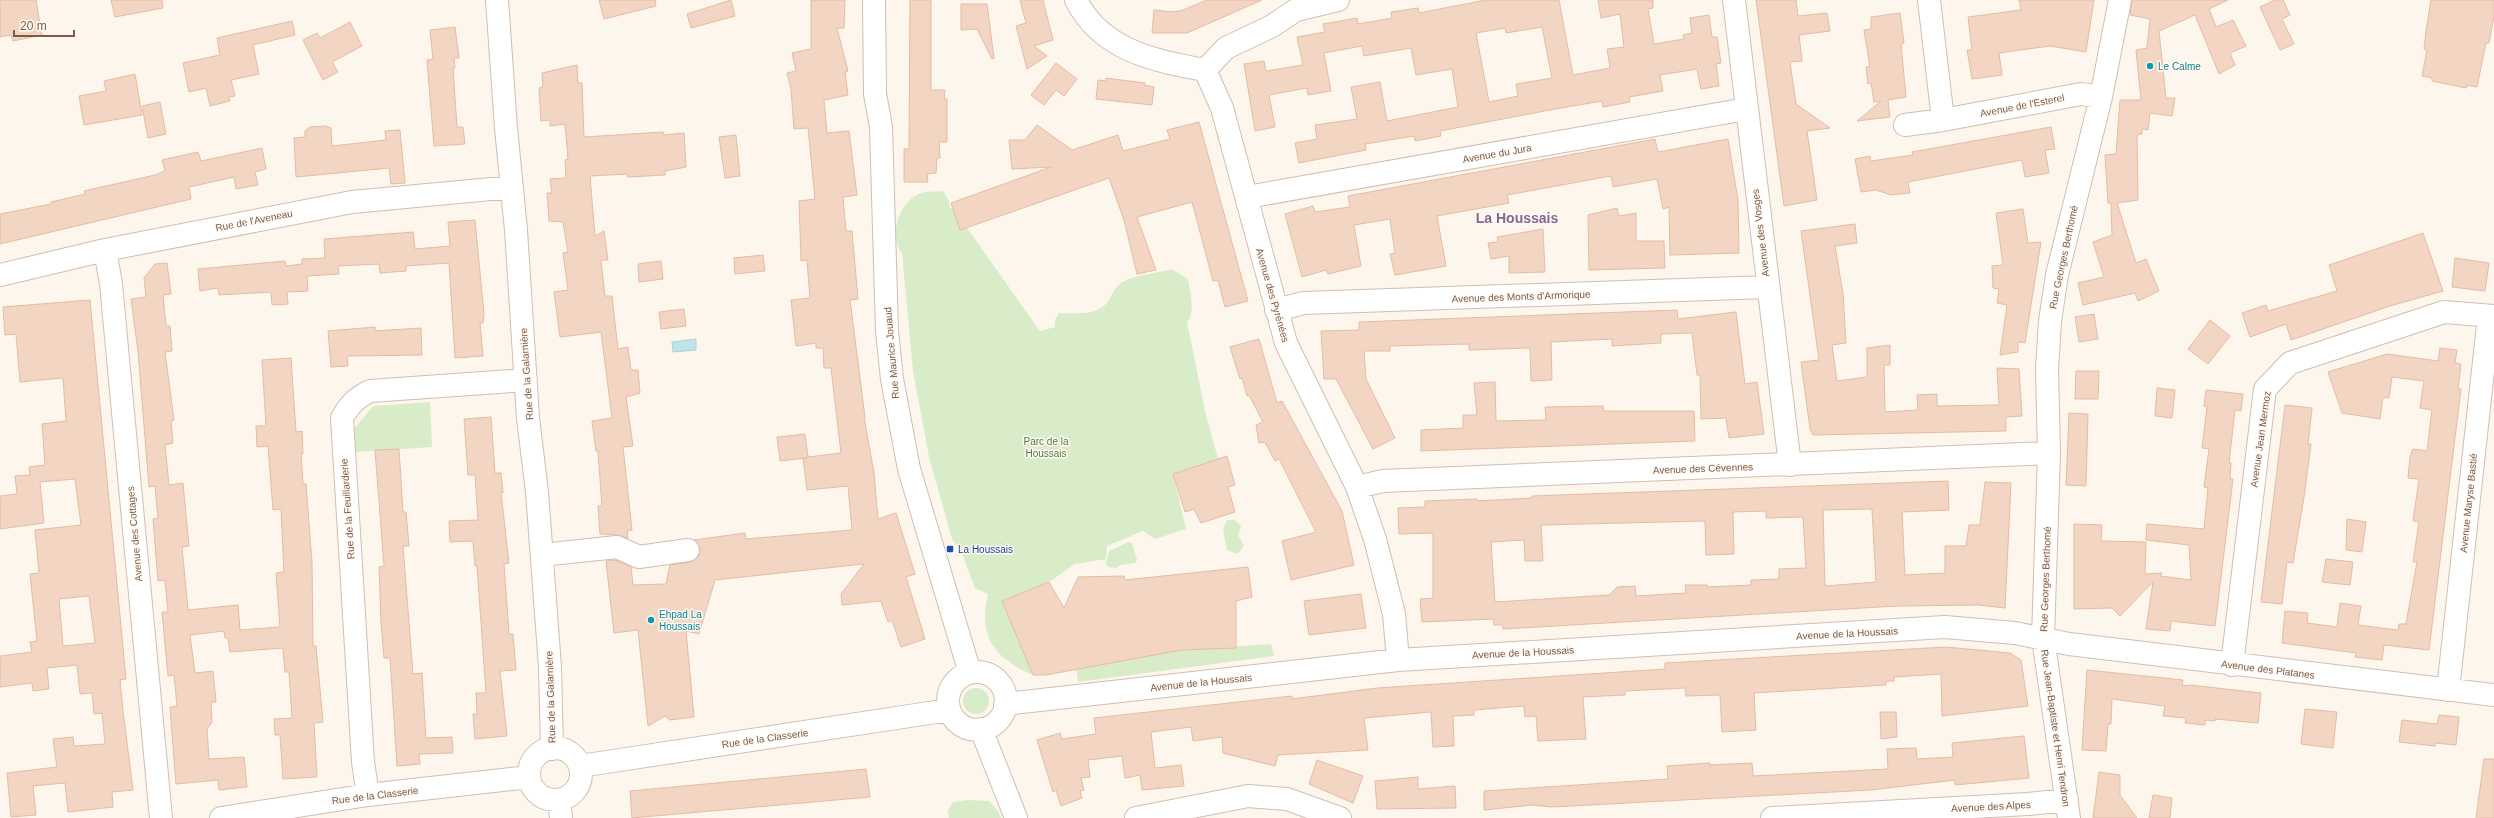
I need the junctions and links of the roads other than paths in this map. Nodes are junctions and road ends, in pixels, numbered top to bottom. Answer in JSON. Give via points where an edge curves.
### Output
{"nodes":[{"id":1,"x":497,"y":0,"type":"edge"},
{"id":2,"x":874,"y":0,"type":"edge"},
{"id":3,"x":1076,"y":0,"type":"edge"},
{"id":4,"x":1338,"y":0,"type":"edge"},
{"id":5,"x":1734,"y":0,"type":"edge"},
{"id":6,"x":1930,"y":0,"type":"edge"},
{"id":7,"x":2120,"y":0,"type":"edge"},
{"id":8,"x":1294,"y":5,"type":"edge"},
{"id":9,"x":1205,"y":70,"type":"junction"},
{"id":10,"x":2100,"y":97,"type":"junction"},
{"id":11,"x":1746,"y":109,"type":"junction"},
{"id":12,"x":1943,"y":120,"type":"junction"},
{"id":13,"x":1906,"y":125,"type":"dead end"},
{"id":14,"x":512,"y":187,"type":"junction"},
{"id":15,"x":1247,"y":197,"type":"junction"},
{"id":16,"x":105,"y":250,"type":"junction"},
{"id":17,"x":0,"y":275,"type":"edge"},
{"id":18,"x":1767,"y":287,"type":"junction"},
{"id":19,"x":1276,"y":310,"type":"junction"},
{"id":20,"x":2491,"y":316,"type":"edge"},
{"id":21,"x":526,"y":380,"type":"junction"},
{"id":22,"x":2049,"y":453,"type":"junction"},
{"id":23,"x":1790,"y":465,"type":"junction"},
{"id":24,"x":1358,"y":487,"type":"junction"},
{"id":25,"x":688,"y":550,"type":"dead end"},
{"id":26,"x":542,"y":555,"type":"junction"},
{"id":27,"x":2043,"y":638,"type":"junction"},
{"id":28,"x":1398,"y":660,"type":"junction"},
{"id":29,"x":2232,"y":665,"type":"junction"},
{"id":30,"x":970,"y":673,"type":"junction"},
{"id":31,"x":2448,"y":690,"type":"junction"},
{"id":32,"x":2494,"y":695,"type":"edge"},
{"id":33,"x":1005,"y":704,"type":"junction"},
{"id":34,"x":950,"y":710,"type":"junction"},
{"id":35,"x":982,"y":729,"type":"junction"},
{"id":36,"x":552,"y":748,"type":"junction"},
{"id":37,"x":580,"y":766,"type":"junction"},
{"id":38,"x":529,"y":777,"type":"junction"},
{"id":39,"x":368,"y":796,"type":"junction"},
{"id":40,"x":560,"y":809,"type":"edge"},
{"id":41,"x":2068,"y":809,"type":"edge"},
{"id":42,"x":298,"y":811,"type":"edge"},
{"id":43,"x":161,"y":818,"type":"edge"},
{"id":44,"x":221,"y":818,"type":"edge"},
{"id":45,"x":1016,"y":818,"type":"edge"},
{"id":46,"x":1136,"y":818,"type":"edge"},
{"id":47,"x":1340,"y":818,"type":"edge"},
{"id":48,"x":1772,"y":818,"type":"edge"}],
"edges":[{"from":1,"to":14,"type":"street","name":"Rue de la Galarnière"},
{"from":2,"to":30,"type":"street","name":"Rue Maurice Jouaud","via":[[875,94],[881,127],[887,331],[892,379],[909,470]]},
{"from":3,"to":9,"type":"street","via":[[1090,22],[1120,46],[1166,63]]},
{"from":4,"to":8,"type":"street"},
{"from":5,"to":11,"type":"street","name":"Avenue des Vosges"},
{"from":6,"to":12,"type":"street"},
{"from":7,"to":10,"type":"street","name":"Rue Georges Berthomé"},
{"from":8,"to":9,"type":"street","via":[[1272,26],[1226,48]]},
{"from":9,"to":15,"type":"street","name":"Avenue des Pyrénées","via":[[1222,108]]},
{"from":10,"to":12,"type":"street","name":"Avenue de l'Esterel","via":[[2081,94]]},
{"from":10,"to":22,"type":"street","name":"Rue Georges Berthomé","via":[[2058,275],[2050,321],[2047,369]]},
{"from":11,"to":15,"type":"street","name":"Avenue du Jura"},
{"from":11,"to":18,"type":"street","name":"Avenue des Vosges"},
{"from":12,"to":13,"type":"street","name":"Avenue de l'Esterel"},
{"from":14,"to":16,"type":"street","name":"Rue de l'Aveneau","via":[[352,202]]},
{"from":14,"to":21,"type":"street","name":"Rue de la Galarnière"},
{"from":15,"to":19,"type":"street","name":"Avenue des Pyrénées"},
{"from":16,"to":17,"type":"street","name":"Rue de l'Aveneau"},
{"from":16,"to":43,"type":"street","name":"Avenue des Cottages","via":[[111,284]]},
{"from":18,"to":19,"type":"street","name":"Avenue des Monts d'Armorique","via":[[1304,303]]},
{"from":18,"to":23,"type":"street","name":"Avenue des Vosges"},
{"from":19,"to":24,"type":"street","name":"Avenue des Pyrénées","via":[[1286,343]]},
{"from":20,"to":29,"type":"street","name":"Avenue Jean Mermoz","via":[[2444,312],[2437,314],[2290,363],[2264,389]]},
{"from":20,"to":31,"type":"street","name":"Avenue Maryse Bastié"},
{"from":21,"to":26,"type":"street","name":"Rue de la Galarnière"},
{"from":21,"to":39,"type":"street","name":"Rue de la Feuillarderie","via":[[370,390],[350,404],[342,418],[363,762]]},
{"from":22,"to":23,"type":"street","name":"Avenue des Cévennes"},
{"from":22,"to":27,"type":"street","name":"Rue Georges Berthomé"},
{"from":23,"to":24,"type":"street","name":"Avenue des Cévennes","via":[[1383,481]]},
{"from":24,"to":28,"type":"street","name":"Avenue des Pyrénées","via":[[1375,539],[1394,614]]},
{"from":25,"to":26,"type":"street","via":[[639,557],[617,547]]},
{"from":26,"to":36,"type":"street","name":"Rue de la Galarnière","via":[[550,667]]},
{"from":27,"to":28,"type":"street","name":"Avenue de la Houssais","via":[[1945,627]]},
{"from":27,"to":29,"type":"street","name":"Avenue des Platanes","via":[[2069,644]]},
{"from":27,"to":41,"type":"street","name":"Rue Jean-Baptiste et Henri Tendron"},
{"from":28,"to":33,"type":"street","name":"Avenue de la Houssais"},
{"from":29,"to":31,"type":"street","name":"Avenue des Platanes"},
{"from":30,"to":33,"type":"street","via":[[982,673],[993,677],[1004,692]]},
{"from":30,"to":34,"type":"street","via":[[956,681],[950,690]]},
{"from":31,"to":32,"type":"street","name":"Avenue des Platanes"},
{"from":33,"to":35,"type":"street","via":[[999,719]]},
{"from":34,"to":35,"type":"street","via":[[964,727]]},
{"from":34,"to":37,"type":"street","name":"Rue de la Classerie"},
{"from":35,"to":45,"type":"street"},
{"from":36,"to":37,"type":"street","via":[[571,753]]},
{"from":36,"to":38,"type":"street","via":[[534,759]]},
{"from":37,"to":40,"type":"street","via":[[581,780],[577,789]]},
{"from":38,"to":39,"type":"street","name":"Rue de la Classerie"},
{"from":38,"to":40,"type":"street","via":[[540,796]]},
{"from":39,"to":42,"type":"street","name":"Rue de la Classerie"},
{"from":41,"to":48,"type":"street","name":"Avenue des Alpes","via":[[2028,804]]},
{"from":42,"to":44,"type":"street","name":"Rue de la Classerie"},
{"from":46,"to":47,"type":"street","via":[[1248,796],[1287,799]]}]}
